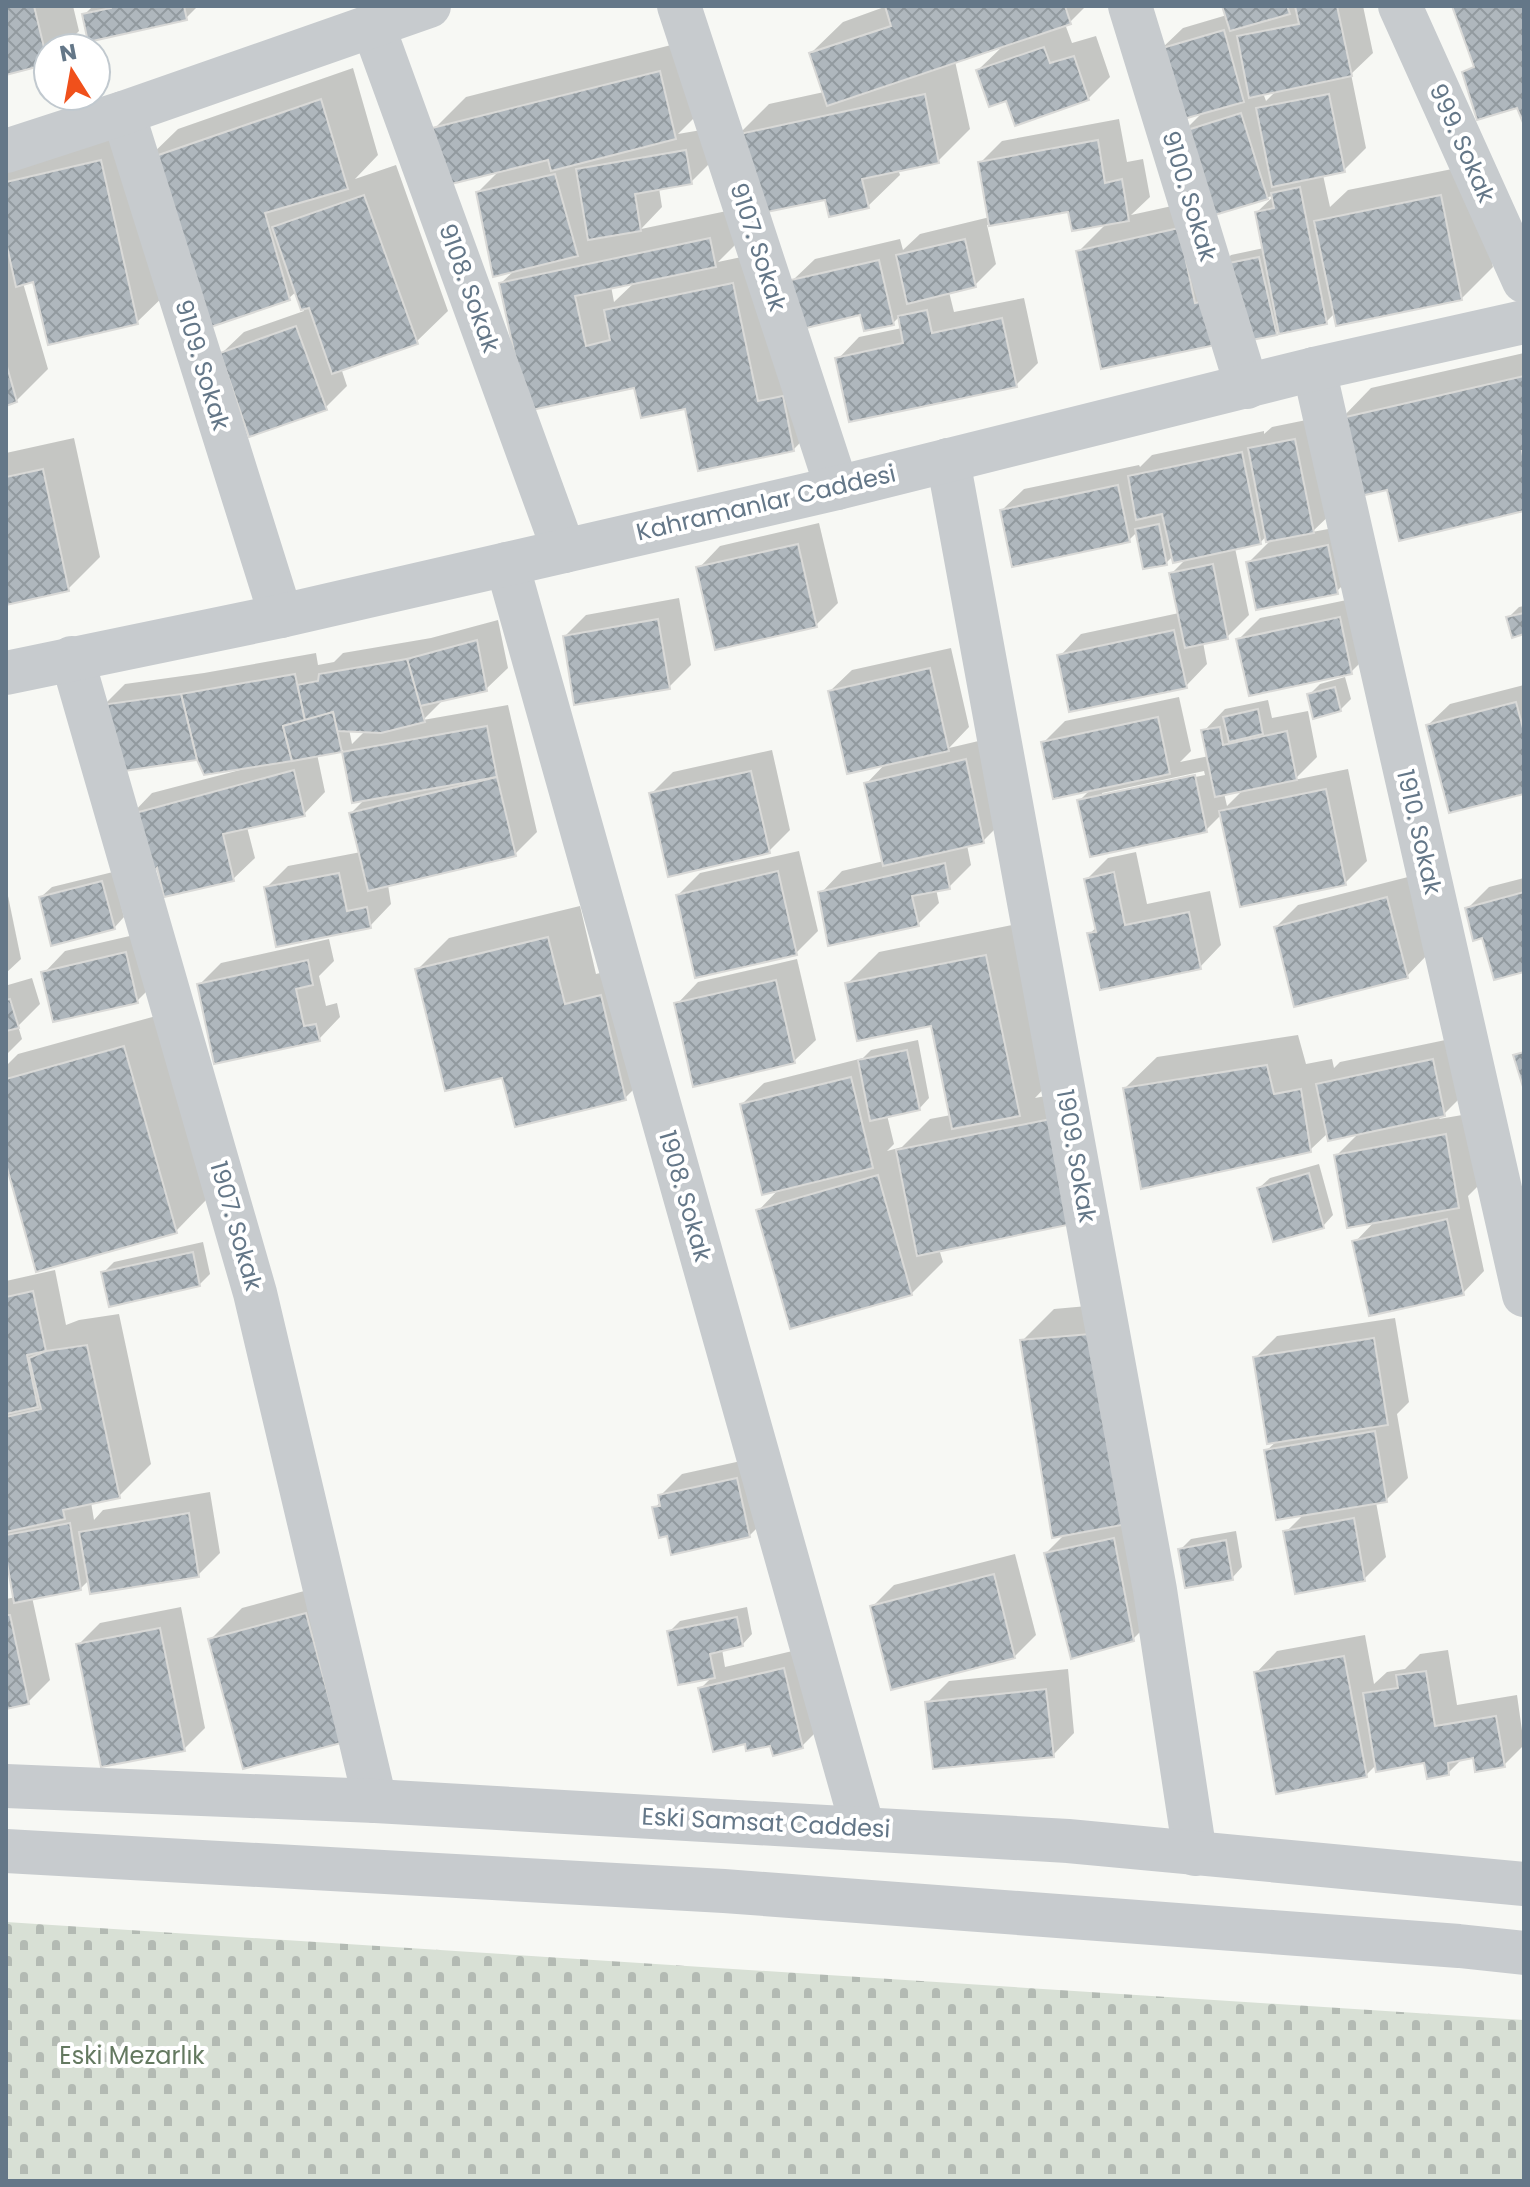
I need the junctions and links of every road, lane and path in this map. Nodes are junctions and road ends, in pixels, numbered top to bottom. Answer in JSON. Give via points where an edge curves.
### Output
{"nodes":[{"id":1,"x":429,"y":6,"type":"edge"},
{"id":2,"x":679,"y":6,"type":"edge"},
{"id":3,"x":1130,"y":6,"type":"edge"},
{"id":4,"x":1400,"y":6,"type":"edge"},
{"id":5,"x":373,"y":26,"type":"junction"},
{"id":6,"x":123,"y":113,"type":"junction"},
{"id":7,"x":6,"y":151,"type":"edge"},
{"id":8,"x":1524,"y":281,"type":"edge"},
{"id":9,"x":1524,"y":322,"type":"edge"},
{"id":10,"x":1314,"y":369,"type":"junction"},
{"id":11,"x":1247,"y":387,"type":"junction"},
{"id":12,"x":948,"y":460,"type":"junction"},
{"id":13,"x":837,"y":488,"type":"junction"},
{"id":14,"x":564,"y":551,"type":"junction"},
{"id":15,"x":507,"y":564,"type":"junction"},
{"id":16,"x":281,"y":616,"type":"junction"},
{"id":17,"x":72,"y":658,"type":"junction"},
{"id":18,"x":6,"y":673,"type":"edge"},
{"id":19,"x":1524,"y":1295,"type":"edge"},
{"id":20,"x":6,"y":1786,"type":"edge"},
{"id":21,"x":375,"y":1801,"type":"junction"},
{"id":22,"x":863,"y":1829,"type":"junction"},
{"id":23,"x":6,"y":1851,"type":"edge"},
{"id":24,"x":1195,"y":1854,"type":"junction"},
{"id":25,"x":1524,"y":1884,"type":"edge"},
{"id":26,"x":1524,"y":1953,"type":"edge"}],
"edges":[{"from":1,"to":5,"type":"street"},
{"from":2,"to":13,"type":"street","name":"9107. Sokak"},
{"from":3,"to":11,"type":"street","name":"9100. Sokak"},
{"from":4,"to":8,"type":"street","name":"999. Sokak"},
{"from":5,"to":6,"type":"street"},
{"from":5,"to":14,"type":"street","name":"9108. Sokak"},
{"from":6,"to":7,"type":"street"},
{"from":6,"to":16,"type":"street","name":"9109. Sokak"},
{"from":9,"to":10,"type":"street","name":"Kahramanlar Caddesi"},
{"from":10,"to":11,"type":"street","name":"Kahramanlar Caddesi"},
{"from":10,"to":19,"type":"street","name":"1910. Sokak"},
{"from":11,"to":12,"type":"street","name":"Kahramanlar Caddesi"},
{"from":12,"to":13,"type":"street","name":"Kahramanlar Caddesi"},
{"from":12,"to":24,"type":"street","name":"1909. Sokak","via":[[1155,1590]]},
{"from":13,"to":14,"type":"street","name":"Kahramanlar Caddesi"},
{"from":14,"to":15,"type":"street","name":"Kahramanlar Caddesi"},
{"from":15,"to":16,"type":"street","name":"Kahramanlar Caddesi"},
{"from":15,"to":22,"type":"street","name":"1908. Sokak"},
{"from":16,"to":17,"type":"street","name":"Kahramanlar Caddesi"},
{"from":17,"to":18,"type":"street","name":"Kahramanlar Caddesi"},
{"from":17,"to":21,"type":"street","name":"1907. Sokak","via":[[255,1293]]},
{"from":20,"to":21,"type":"street","name":"Eski Samsat Caddesi"},
{"from":21,"to":22,"type":"street","name":"Eski Samsat Caddesi"},
{"from":22,"to":24,"type":"street","name":"Eski Samsat Caddesi"},
{"from":23,"to":26,"type":"street","via":[[724,1891]]},
{"from":24,"to":25,"type":"street","name":"Eski Samsat Caddesi"}]}
